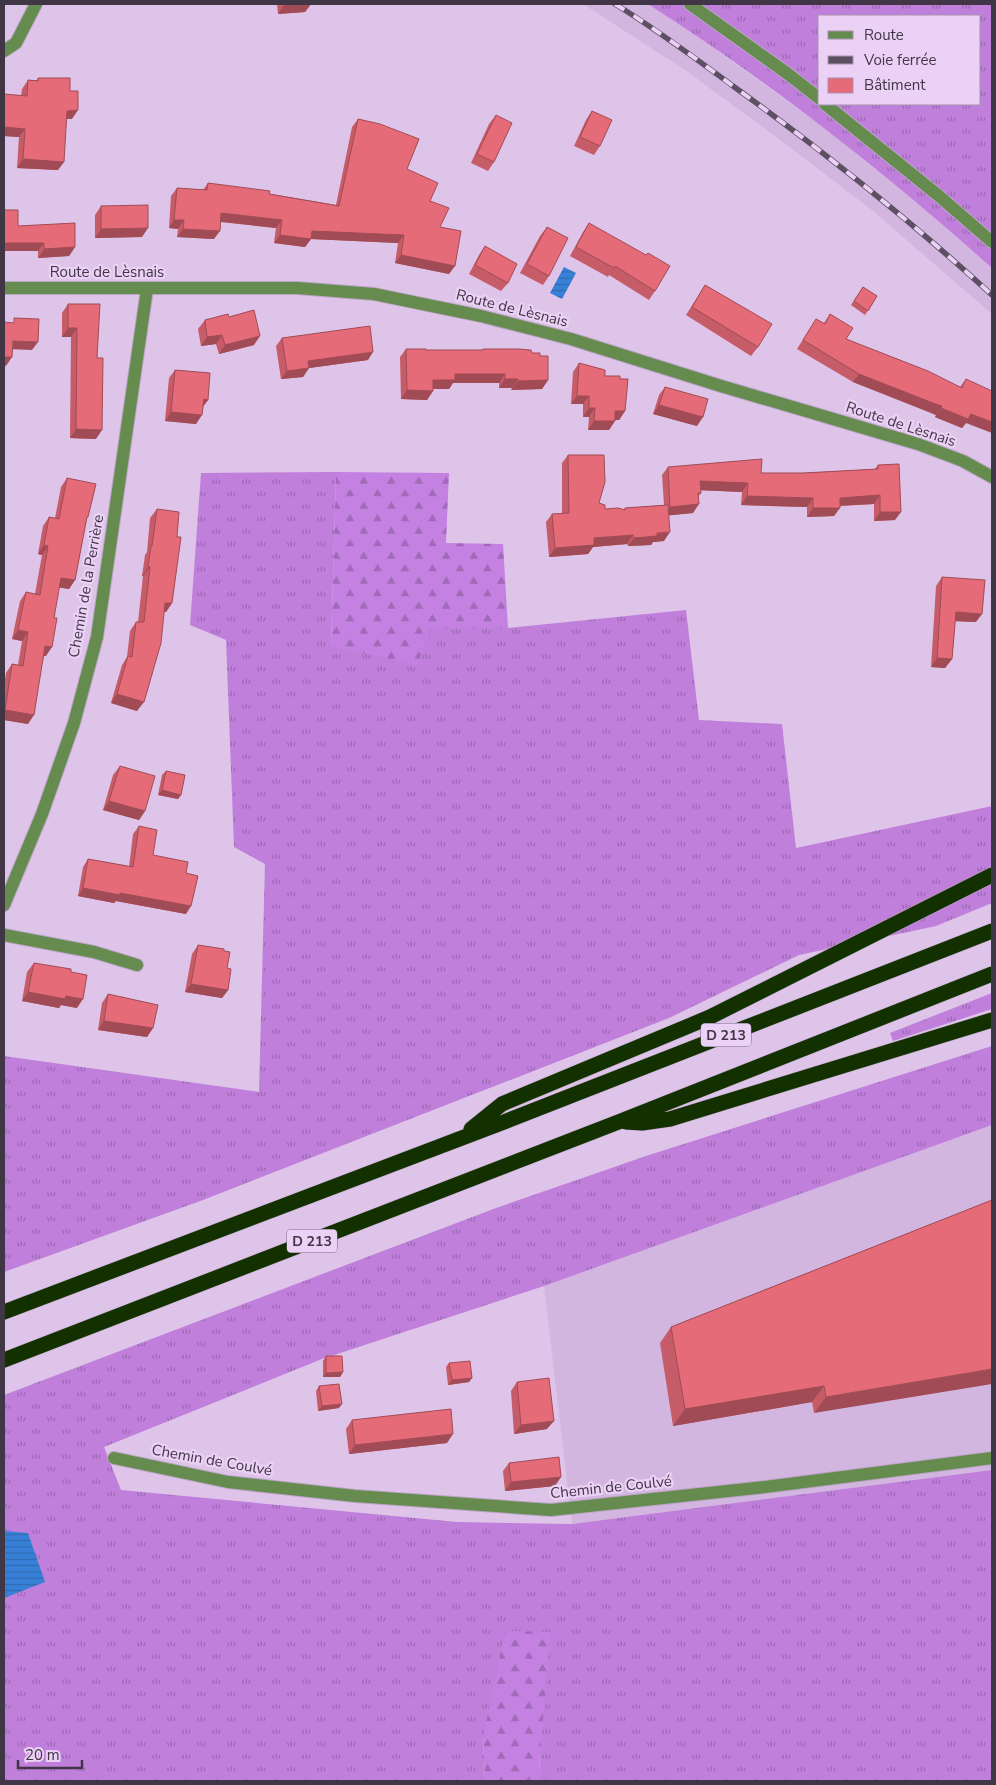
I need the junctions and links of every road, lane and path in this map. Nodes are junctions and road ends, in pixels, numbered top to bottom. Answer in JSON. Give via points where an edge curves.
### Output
{"nodes":[{"id":1,"x":36,"y":4,"type":"edge"},
{"id":2,"x":690,"y":4,"type":"edge"},
{"id":3,"x":4,"y":51,"type":"edge"},
{"id":4,"x":818,"y":98,"type":"edge"},
{"id":5,"x":826,"y":105,"type":"edge"},
{"id":6,"x":992,"y":242,"type":"edge"},
{"id":7,"x":4,"y":288,"type":"edge"},
{"id":8,"x":147,"y":289,"type":"junction"},
{"id":9,"x":992,"y":477,"type":"edge"},
{"id":10,"x":992,"y":875,"type":"edge"},
{"id":11,"x":4,"y":905,"type":"edge"},
{"id":12,"x":992,"y":931,"type":"edge"},
{"id":13,"x":4,"y":935,"type":"edge"},
{"id":14,"x":137,"y":965,"type":"dead end"},
{"id":15,"x":992,"y":974,"type":"edge"},
{"id":16,"x":992,"y":1020,"type":"edge"},
{"id":17,"x":621,"y":1121,"type":"junction"},
{"id":18,"x":460,"y":1138,"type":"junction"},
{"id":19,"x":4,"y":1312,"type":"edge"},
{"id":20,"x":4,"y":1360,"type":"edge"},
{"id":21,"x":114,"y":1458,"type":"dead end"},
{"id":22,"x":992,"y":1458,"type":"edge"}],
"edges":[{"from":1,"to":3,"type":"street","via":[[16,43]]},
{"from":2,"to":4,"type":"street"},
{"from":5,"to":6,"type":"street"},
{"from":7,"to":8,"type":"street","name":"Route de Lèsnais"},
{"from":8,"to":9,"type":"street","name":"Route de Lèsnais","via":[[297,288],[374,294],[481,316],[571,339],[918,444],[963,461]]},
{"from":8,"to":11,"type":"street","name":"Chemin de la Perrière","via":[[96,637],[70,732],[42,814]]},
{"from":10,"to":18,"type":"highway","via":[[710,1017],[502,1104]]},
{"from":12,"to":18,"type":"highway","number":"D 213"},
{"from":13,"to":14,"type":"street","via":[[94,952]]},
{"from":15,"to":17,"type":"highway","number":"D 213"},
{"from":16,"to":17,"type":"highway","via":[[670,1119],[642,1123]]},
{"from":17,"to":20,"type":"highway","number":"D 213"},
{"from":18,"to":19,"type":"highway","number":"D 213"},
{"from":21,"to":22,"type":"street","name":"Chemin de Coulvé","via":[[228,1482],[355,1496],[551,1510]]}]}
